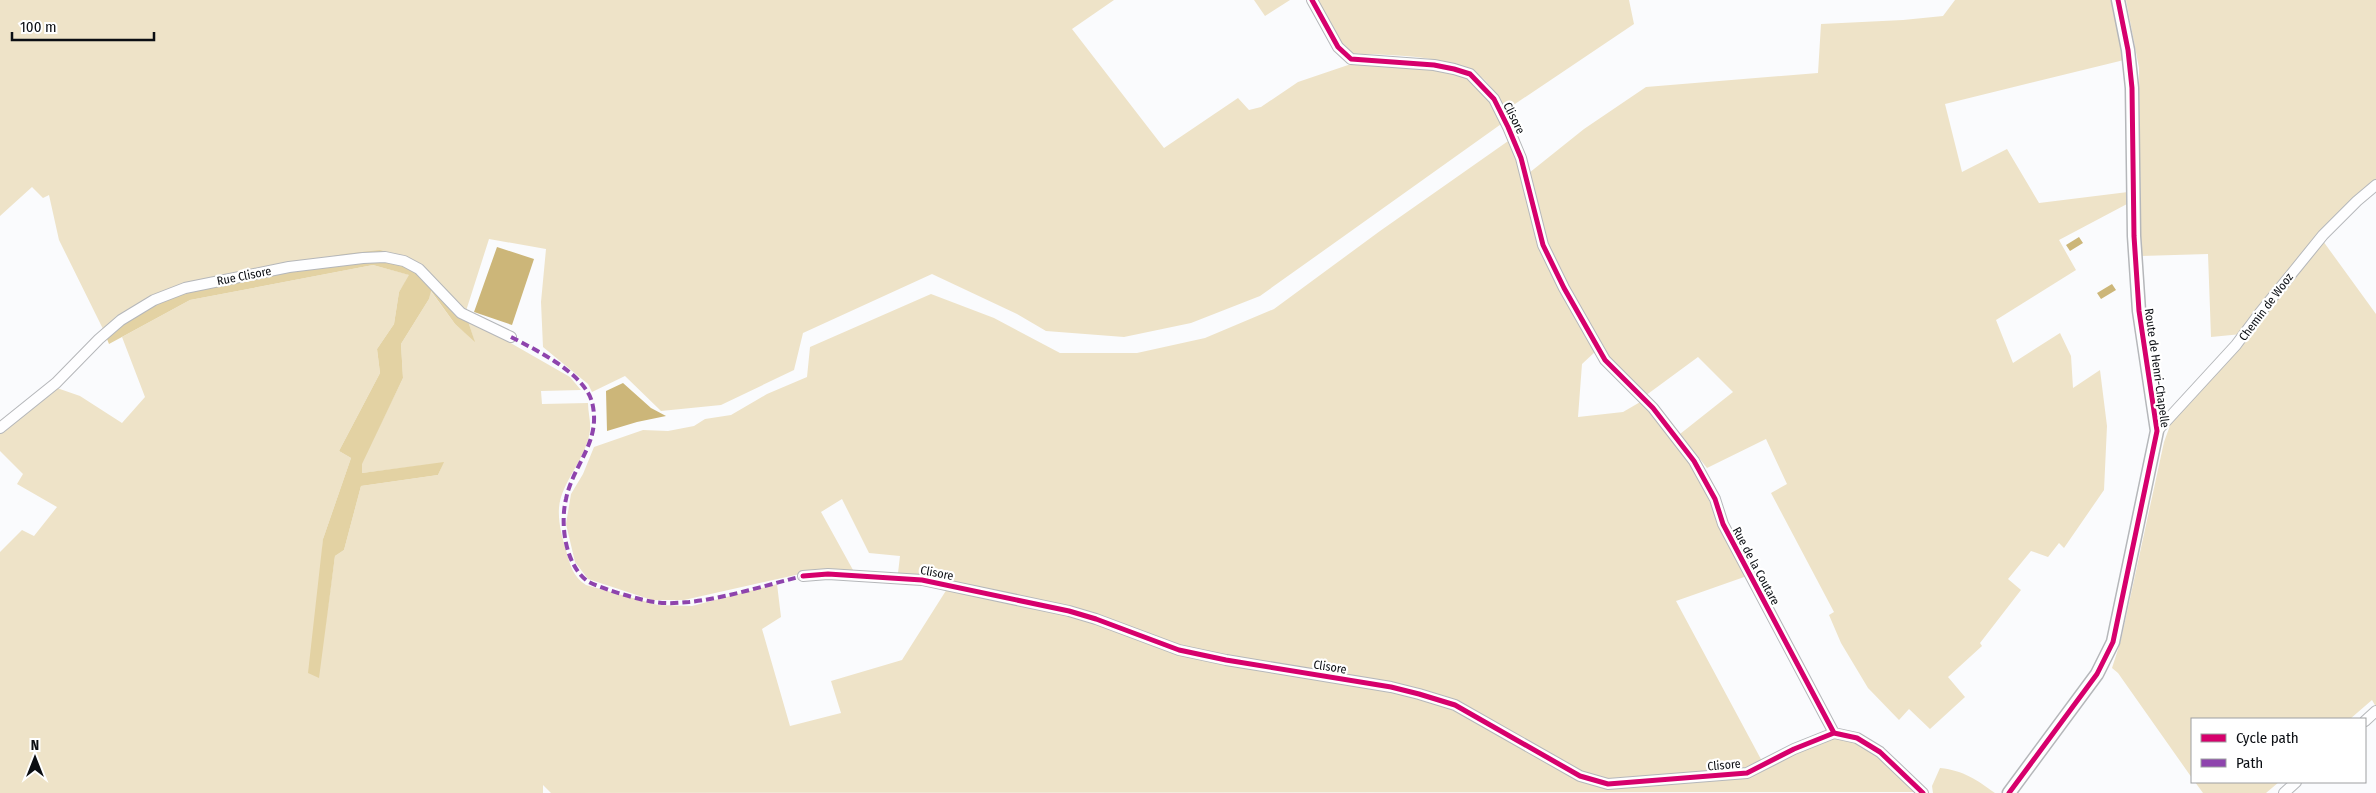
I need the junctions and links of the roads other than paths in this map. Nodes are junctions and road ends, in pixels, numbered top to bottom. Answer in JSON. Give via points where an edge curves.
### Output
{"nodes":[{"id":1,"x":1312,"y":0,"type":"edge"},
{"id":2,"x":2118,"y":0,"type":"edge"},
{"id":3,"x":2376,"y":185,"type":"edge"},
{"id":4,"x":1586,"y":327,"type":"joint"},
{"id":5,"x":511,"y":337,"type":"dead end"},
{"id":6,"x":0,"y":428,"type":"edge"},
{"id":7,"x":2157,"y":431,"type":"junction"},
{"id":8,"x":804,"y":576,"type":"dead end"},
{"id":9,"x":2376,"y":711,"type":"edge"},
{"id":10,"x":2366,"y":720,"type":"edge"},
{"id":11,"x":1834,"y":734,"type":"junction"},
{"id":12,"x":2295,"y":783,"type":"edge"},
{"id":13,"x":1923,"y":793,"type":"edge"},
{"id":14,"x":2009,"y":793,"type":"edge"},
{"id":15,"x":2284,"y":793,"type":"edge"}],
"edges":[{"from":1,"to":4,"type":"street","name":"Clisore","via":[[1338,47],[1351,59],[1454,69],[1470,74],[1494,99],[1521,158],[1543,245]]},
{"from":2,"to":7,"type":"street","name":"Route de Henri-Chapelle","via":[[2132,88],[2134,236],[2139,312]]},
{"from":3,"to":7,"type":"street","name":"Chemin de Wooz","via":[[2323,235],[2236,345]]},
{"from":4,"to":11,"type":"street","name":"Rue de la Coutare","via":[[1605,360],[1653,408],[1694,461],[1715,500],[1723,524]]},
{"from":5,"to":6,"type":"street","name":"Rue Clisore","via":[[461,313],[419,269],[404,261],[385,257],[364,258],[289,267],[185,288],[154,300],[98,338],[56,383]]},
{"from":7,"to":14,"type":"street","name":"Route de Henri-Chapelle","via":[[2113,642],[2097,674]]},
{"from":8,"to":11,"type":"street","name":"Clisore","via":[[828,574],[922,580],[1069,611],[1178,650],[1419,694],[1455,705],[1580,776],[1608,784],[1748,773],[1794,749]]},
{"from":9,"to":10,"type":"street"},
{"from":11,"to":13,"type":"street","via":[[1857,738],[1880,752]]},
{"from":12,"to":15,"type":"street"}]}
